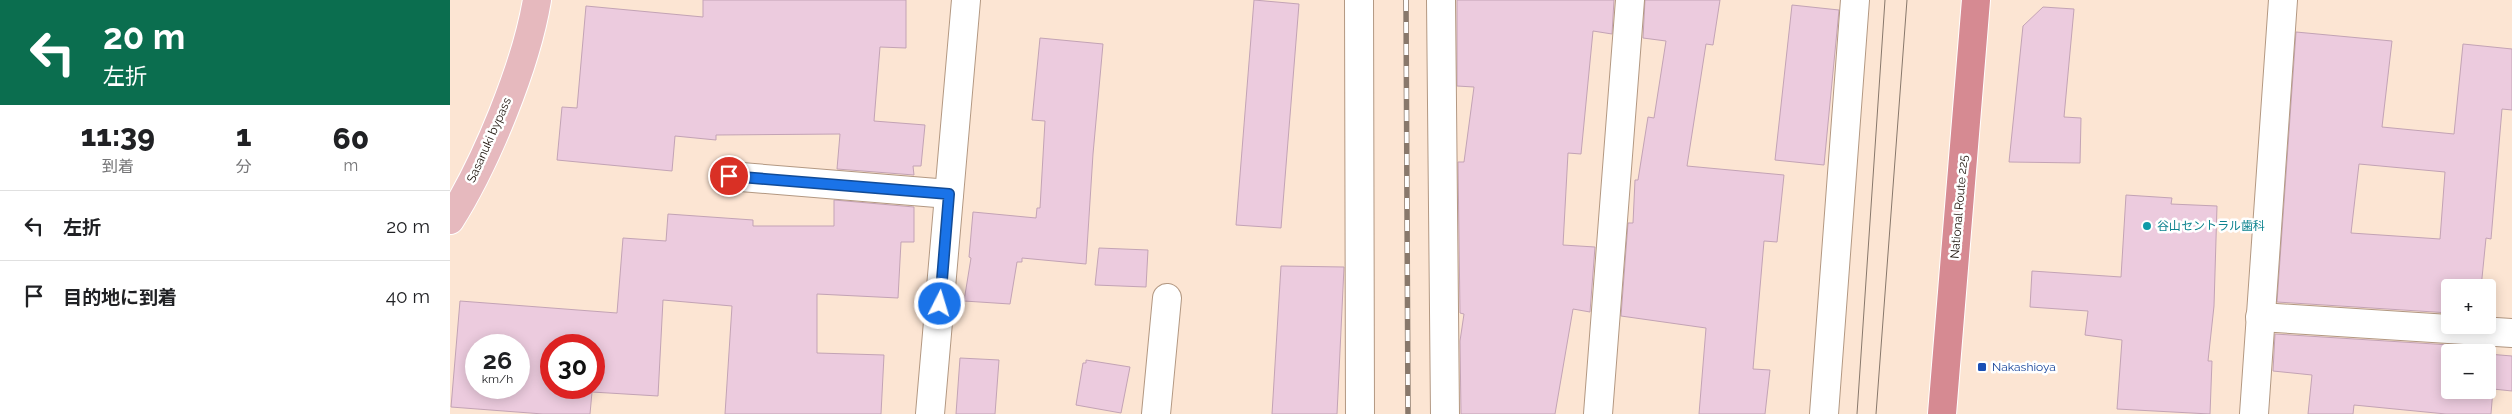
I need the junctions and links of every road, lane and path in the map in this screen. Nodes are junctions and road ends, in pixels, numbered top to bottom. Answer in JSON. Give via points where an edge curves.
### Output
{"nodes":[{"id":1,"x":537,"y":0,"type":"edge"},
{"id":2,"x":966,"y":0,"type":"edge"},
{"id":3,"x":1359,"y":0,"type":"edge"},
{"id":4,"x":1441,"y":0,"type":"edge"},
{"id":5,"x":1630,"y":0,"type":"edge"},
{"id":6,"x":1855,"y":0,"type":"edge"},
{"id":7,"x":1976,"y":0,"type":"edge"},
{"id":8,"x":2283,"y":0,"type":"edge"},
{"id":9,"x":729,"y":176,"type":"dead end"},
{"id":10,"x":949,"y":194,"type":"junction"},
{"id":11,"x":450,"y":220,"type":"edge"},
{"id":12,"x":1167,"y":298,"type":"dead end"},
{"id":13,"x":2260,"y":317,"type":"junction"},
{"id":14,"x":2512,"y":333,"type":"edge"},
{"id":15,"x":930,"y":414,"type":"edge"},
{"id":16,"x":1156,"y":414,"type":"edge"},
{"id":17,"x":1360,"y":414,"type":"edge"},
{"id":18,"x":1445,"y":414,"type":"edge"},
{"id":19,"x":1598,"y":414,"type":"edge"},
{"id":20,"x":1824,"y":414,"type":"edge"},
{"id":21,"x":1942,"y":414,"type":"edge"},
{"id":22,"x":2254,"y":414,"type":"edge"}],
"edges":[{"from":1,"to":11,"type":"main road","name":"Sasanuki bypass","via":[[533,22],[502,115]]},
{"from":2,"to":10,"type":"street"},
{"from":3,"to":17,"type":"street"},
{"from":4,"to":18,"type":"street"},
{"from":5,"to":19,"type":"street"},
{"from":6,"to":20,"type":"street"},
{"from":7,"to":21,"type":"highway","name":"National Route 225"},
{"from":8,"to":13,"type":"street"},
{"from":9,"to":10,"type":"street"},
{"from":10,"to":15,"type":"street"},
{"from":12,"to":16,"type":"street"},
{"from":13,"to":14,"type":"street"},
{"from":13,"to":22,"type":"street"}]}
